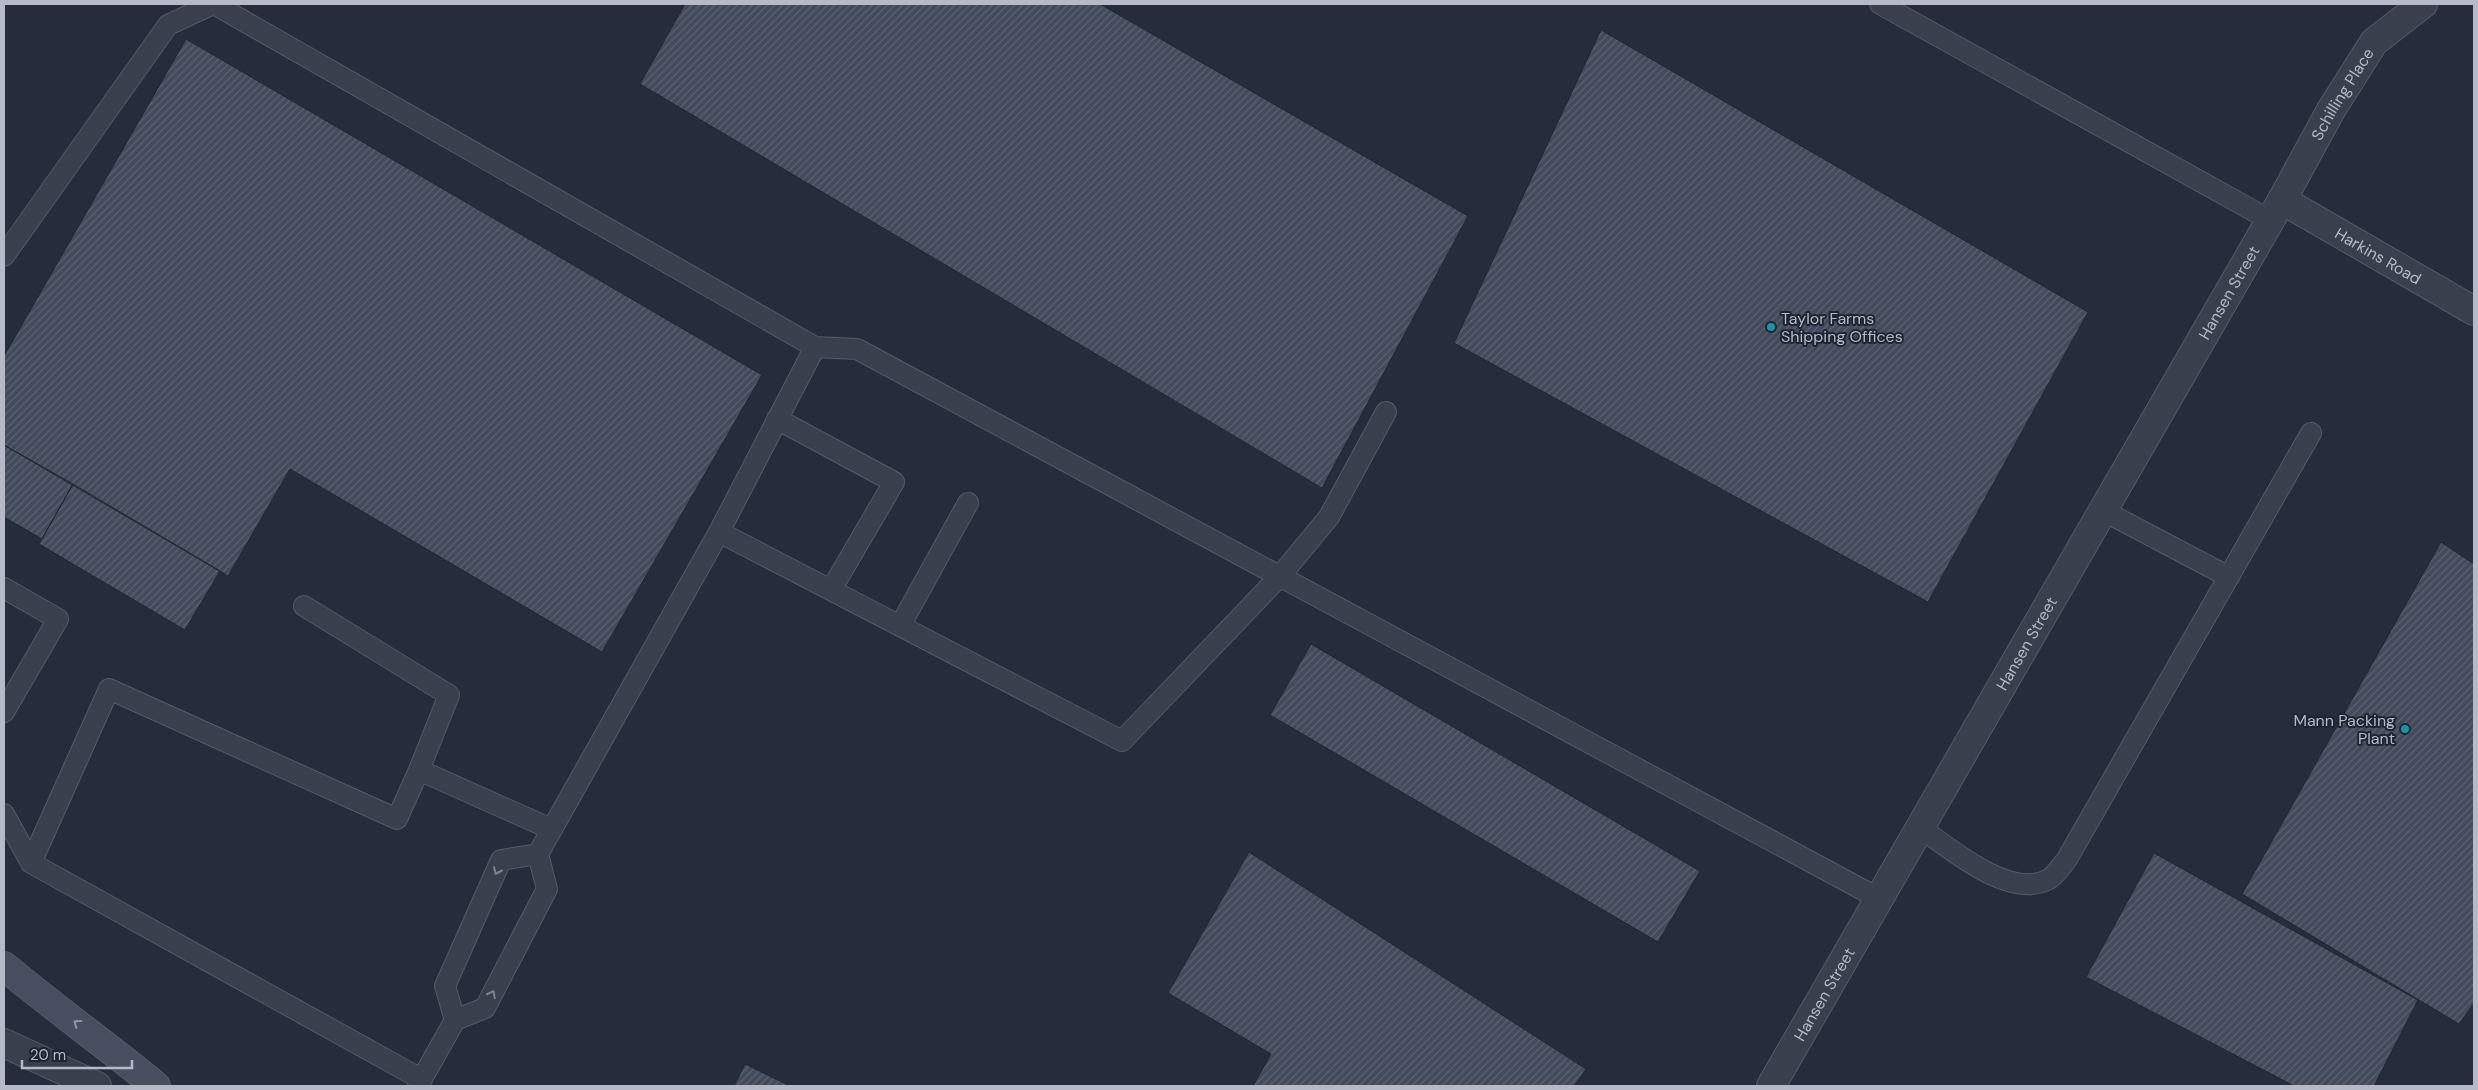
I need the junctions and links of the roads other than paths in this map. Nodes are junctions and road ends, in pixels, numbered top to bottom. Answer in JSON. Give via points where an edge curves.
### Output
{"nodes":[{"id":1,"x":213,"y":4,"type":"edge"},
{"id":2,"x":1880,"y":4,"type":"edge"},
{"id":3,"x":2423,"y":4,"type":"edge"},
{"id":4,"x":2276,"y":210,"type":"junction"},
{"id":5,"x":4,"y":256,"type":"edge"},
{"id":6,"x":2474,"y":311,"type":"edge"},
{"id":7,"x":815,"y":347,"type":"junction"},
{"id":8,"x":1386,"y":412,"type":"dead end"},
{"id":9,"x":778,"y":419,"type":"junction"},
{"id":10,"x":2311,"y":433,"type":"dead end"},
{"id":11,"x":968,"y":503,"type":"dead end"},
{"id":12,"x":2102,"y":510,"type":"junction"},
{"id":13,"x":719,"y":532,"type":"junction"},
{"id":14,"x":1280,"y":576,"type":"junction"},
{"id":15,"x":2229,"y":577,"type":"junction"},
{"id":16,"x":4,"y":588,"type":"edge"},
{"id":17,"x":831,"y":590,"type":"junction"},
{"id":18,"x":304,"y":606,"type":"dead end"},
{"id":19,"x":900,"y":626,"type":"junction"},
{"id":20,"x":4,"y":712,"type":"edge"},
{"id":21,"x":420,"y":770,"type":"junction"},
{"id":22,"x":4,"y":814,"type":"edge"},
{"id":23,"x":1919,"y":827,"type":"junction"},
{"id":24,"x":551,"y":829,"type":"junction"},
{"id":25,"x":538,"y":854,"type":"junction"},
{"id":26,"x":30,"y":862,"type":"junction"},
{"id":27,"x":1878,"y":898,"type":"junction"},
{"id":28,"x":4,"y":966,"type":"edge"},
{"id":29,"x":454,"y":1020,"type":"junction"},
{"id":30,"x":4,"y":1043,"type":"edge"},
{"id":31,"x":420,"y":1083,"type":"edge"},
{"id":32,"x":97,"y":1086,"type":"edge"},
{"id":33,"x":156,"y":1086,"type":"edge"},
{"id":34,"x":1771,"y":1086,"type":"edge"}],
"edges":[{"from":1,"to":5,"type":"lane","via":[[168,25]]},
{"from":1,"to":7,"type":"lane"},
{"from":2,"to":4,"type":"lane"},
{"from":3,"to":4,"type":"street","name":"Schilling Place","via":[[2374,42],[2331,110]]},
{"from":4,"to":6,"type":"street","name":"Harkins Road"},
{"from":4,"to":12,"type":"street","name":"Hansen Street"},
{"from":7,"to":9,"type":"lane"},
{"from":7,"to":14,"type":"lane","via":[[857,350]]},
{"from":8,"to":14,"type":"lane","via":[[1329,517]]},
{"from":9,"to":13,"type":"lane"},
{"from":9,"to":17,"type":"lane","via":[[894,482]]},
{"from":10,"to":15,"type":"lane"},
{"from":11,"to":19,"type":"lane"},
{"from":12,"to":15,"type":"lane"},
{"from":12,"to":23,"type":"street","name":"Hansen Street"},
{"from":13,"to":17,"type":"lane"},
{"from":13,"to":24,"type":"lane"},
{"from":14,"to":19,"type":"lane","via":[[1122,741]]},
{"from":14,"to":27,"type":"lane"},
{"from":15,"to":23,"type":"lane","via":[[2067,859],[2050,879],[2026,886],[2000,879]]},
{"from":16,"to":20,"type":"lane","via":[[58,619]]},
{"from":17,"to":19,"type":"lane"},
{"from":18,"to":21,"type":"lane","via":[[449,695]]},
{"from":21,"to":24,"type":"lane"},
{"from":21,"to":26,"type":"lane","via":[[397,818],[109,689]]},
{"from":22,"to":26,"type":"lane"},
{"from":23,"to":27,"type":"street","name":"Hansen Street"},
{"from":24,"to":25,"type":"lane"},
{"from":29,"to":25,"type":"lane","one_way":true,"via":[[485,1008],[547,889]]},
{"from":25,"to":29,"type":"lane","one_way":true,"via":[[501,860],[446,986]]},
{"from":26,"to":31,"type":"lane"},
{"from":27,"to":34,"type":"street","name":"Hansen Street"},
{"from":33,"to":28,"type":"main road","one_way":true},
{"from":29,"to":31,"type":"lane"},
{"from":30,"to":32,"type":"street"}]}
